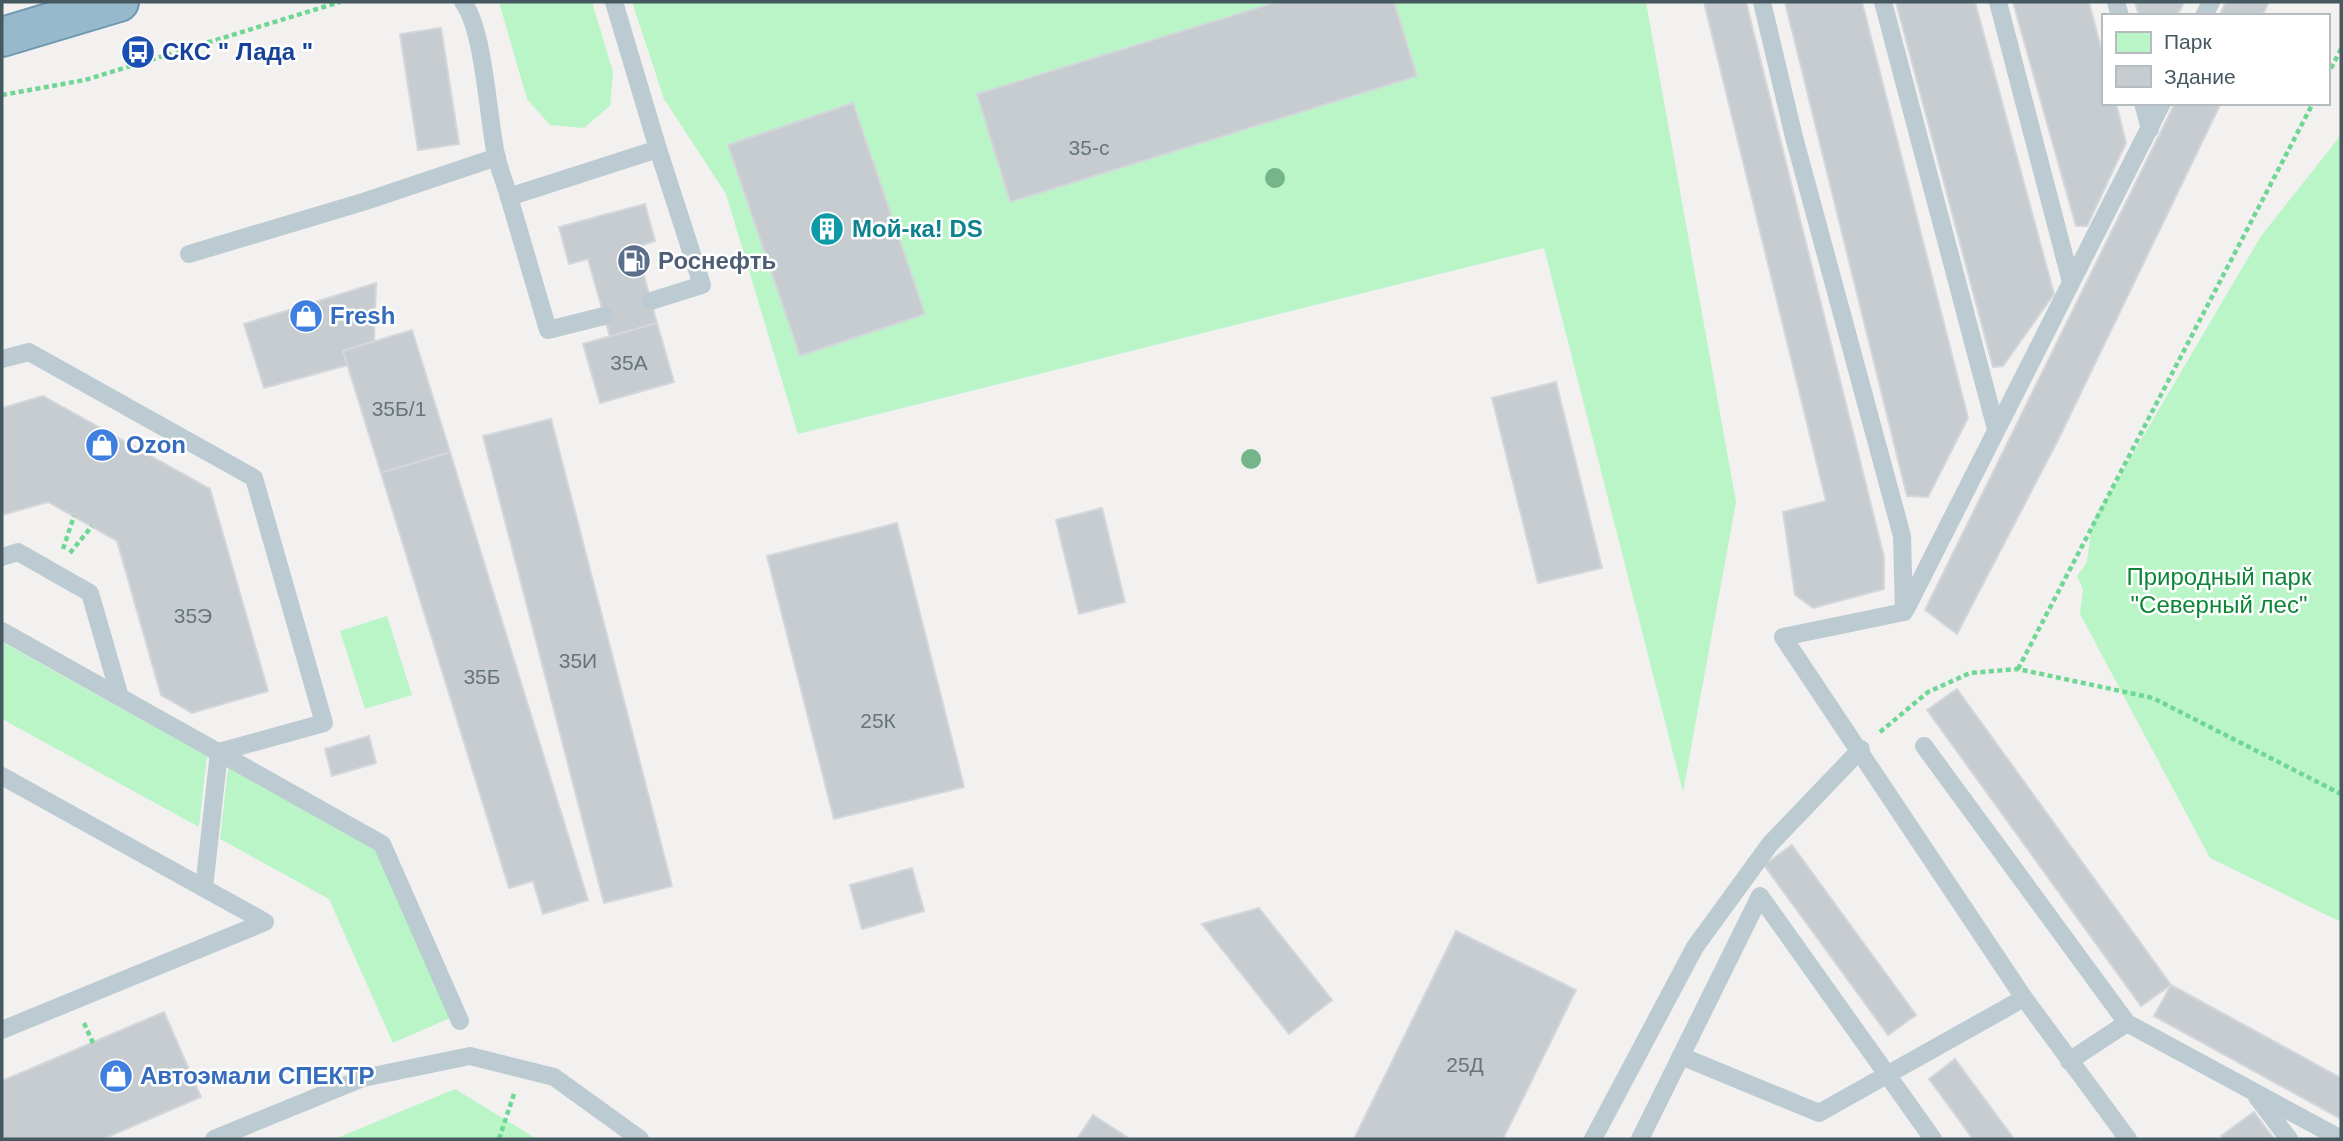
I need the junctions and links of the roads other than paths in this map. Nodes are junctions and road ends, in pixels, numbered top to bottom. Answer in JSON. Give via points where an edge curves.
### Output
{"nodes":[{"id":1,"x":119,"y":2,"type":"edge"},
{"id":2,"x":463,"y":2,"type":"edge"},
{"id":3,"x":614,"y":2,"type":"edge"},
{"id":4,"x":1762,"y":2,"type":"edge"},
{"id":5,"x":1883,"y":2,"type":"edge"},
{"id":6,"x":1998,"y":2,"type":"edge"},
{"id":7,"x":2,"y":37,"type":"edge"},
{"id":8,"x":2144,"y":105,"type":"edge"},
{"id":9,"x":2161,"y":105,"type":"edge"},
{"id":10,"x":2150,"y":129,"type":"junction"},
{"id":11,"x":658,"y":149,"type":"junction"},
{"id":12,"x":497,"y":157,"type":"junction"},
{"id":13,"x":509,"y":197,"type":"junction"},
{"id":14,"x":189,"y":254,"type":"dead end"},
{"id":15,"x":2071,"y":282,"type":"junction"},
{"id":16,"x":651,"y":301,"type":"dead end"},
{"id":17,"x":604,"y":316,"type":"dead end"},
{"id":18,"x":2,"y":359,"type":"edge"},
{"id":19,"x":1996,"y":429,"type":"junction"},
{"id":20,"x":2,"y":557,"type":"edge"},
{"id":21,"x":1904,"y":612,"type":"junction"},
{"id":22,"x":2,"y":631,"type":"edge"},
{"id":23,"x":120,"y":697,"type":"junction"},
{"id":24,"x":1924,"y":746,"type":"dead end"},
{"id":25,"x":1860,"y":749,"type":"junction"},
{"id":26,"x":219,"y":752,"type":"junction"},
{"id":27,"x":2,"y":776,"type":"edge"},
{"id":28,"x":204,"y":888,"type":"junction"},
{"id":29,"x":2024,"y":998,"type":"junction"},
{"id":30,"x":460,"y":1021,"type":"dead end"},
{"id":31,"x":2127,"y":1023,"type":"junction"},
{"id":32,"x":2,"y":1030,"type":"edge"},
{"id":33,"x":1681,"y":1056,"type":"junction"},
{"id":34,"x":2069,"y":1061,"type":"junction"},
{"id":35,"x":1886,"y":1076,"type":"junction"},
{"id":36,"x":2253,"y":1092,"type":"junction"},
{"id":37,"x":1919,"y":1120,"type":"junction"},
{"id":38,"x":214,"y":1139,"type":"edge"},
{"id":39,"x":640,"y":1139,"type":"edge"},
{"id":40,"x":1593,"y":1139,"type":"edge"},
{"id":41,"x":1640,"y":1139,"type":"edge"},
{"id":42,"x":1923,"y":1139,"type":"edge"},
{"id":43,"x":1933,"y":1139,"type":"edge"},
{"id":44,"x":2129,"y":1139,"type":"edge"},
{"id":45,"x":2289,"y":1139,"type":"edge"},
{"id":46,"x":2341,"y":1139,"type":"edge"}],
"edges":[{"from":1,"to":7,"type":"highway"},
{"from":2,"to":12,"type":"lane","via":[[476,36]]},
{"from":3,"to":11,"type":"lane"},
{"from":4,"to":21,"type":"lane","via":[[1902,536]]},
{"from":5,"to":19,"type":"lane"},
{"from":6,"to":15,"type":"lane"},
{"from":8,"to":10,"type":"lane"},
{"from":9,"to":10,"type":"lane"},
{"from":10,"to":15,"type":"lane"},
{"from":11,"to":13,"type":"lane"},
{"from":11,"to":16,"type":"lane","via":[[702,285]]},
{"from":12,"to":13,"type":"lane"},
{"from":12,"to":14,"type":"lane"},
{"from":13,"to":17,"type":"lane","via":[[548,330]]},
{"from":15,"to":19,"type":"lane"},
{"from":18,"to":26,"type":"lane","via":[[29,352],[254,478],[324,723]]},
{"from":19,"to":21,"type":"lane"},
{"from":20,"to":23,"type":"lane","via":[[18,552],[90,593]]},
{"from":21,"to":25,"type":"lane","via":[[1783,637]]},
{"from":22,"to":23,"type":"lane"},
{"from":23,"to":26,"type":"lane"},
{"from":24,"to":31,"type":"lane"},
{"from":25,"to":29,"type":"lane"},
{"from":25,"to":40,"type":"lane","via":[[1770,845],[1695,947]]},
{"from":26,"to":28,"type":"lane"},
{"from":26,"to":30,"type":"lane","via":[[382,844]]},
{"from":27,"to":28,"type":"lane"},
{"from":28,"to":32,"type":"lane","via":[[265,922]]},
{"from":29,"to":34,"type":"lane"},
{"from":29,"to":35,"type":"lane"},
{"from":31,"to":34,"type":"lane"},
{"from":31,"to":36,"type":"lane"},
{"from":33,"to":35,"type":"lane","via":[[1819,1113]]},
{"from":33,"to":35,"type":"lane","via":[[1760,896]]},
{"from":33,"to":41,"type":"lane"},
{"from":34,"to":44,"type":"lane"},
{"from":35,"to":37,"type":"lane"},
{"from":36,"to":45,"type":"lane"},
{"from":36,"to":46,"type":"lane"},
{"from":37,"to":42,"type":"lane"},
{"from":37,"to":43,"type":"lane"},
{"from":38,"to":39,"type":"lane","via":[[363,1078],[470,1056],[554,1077]]}]}
